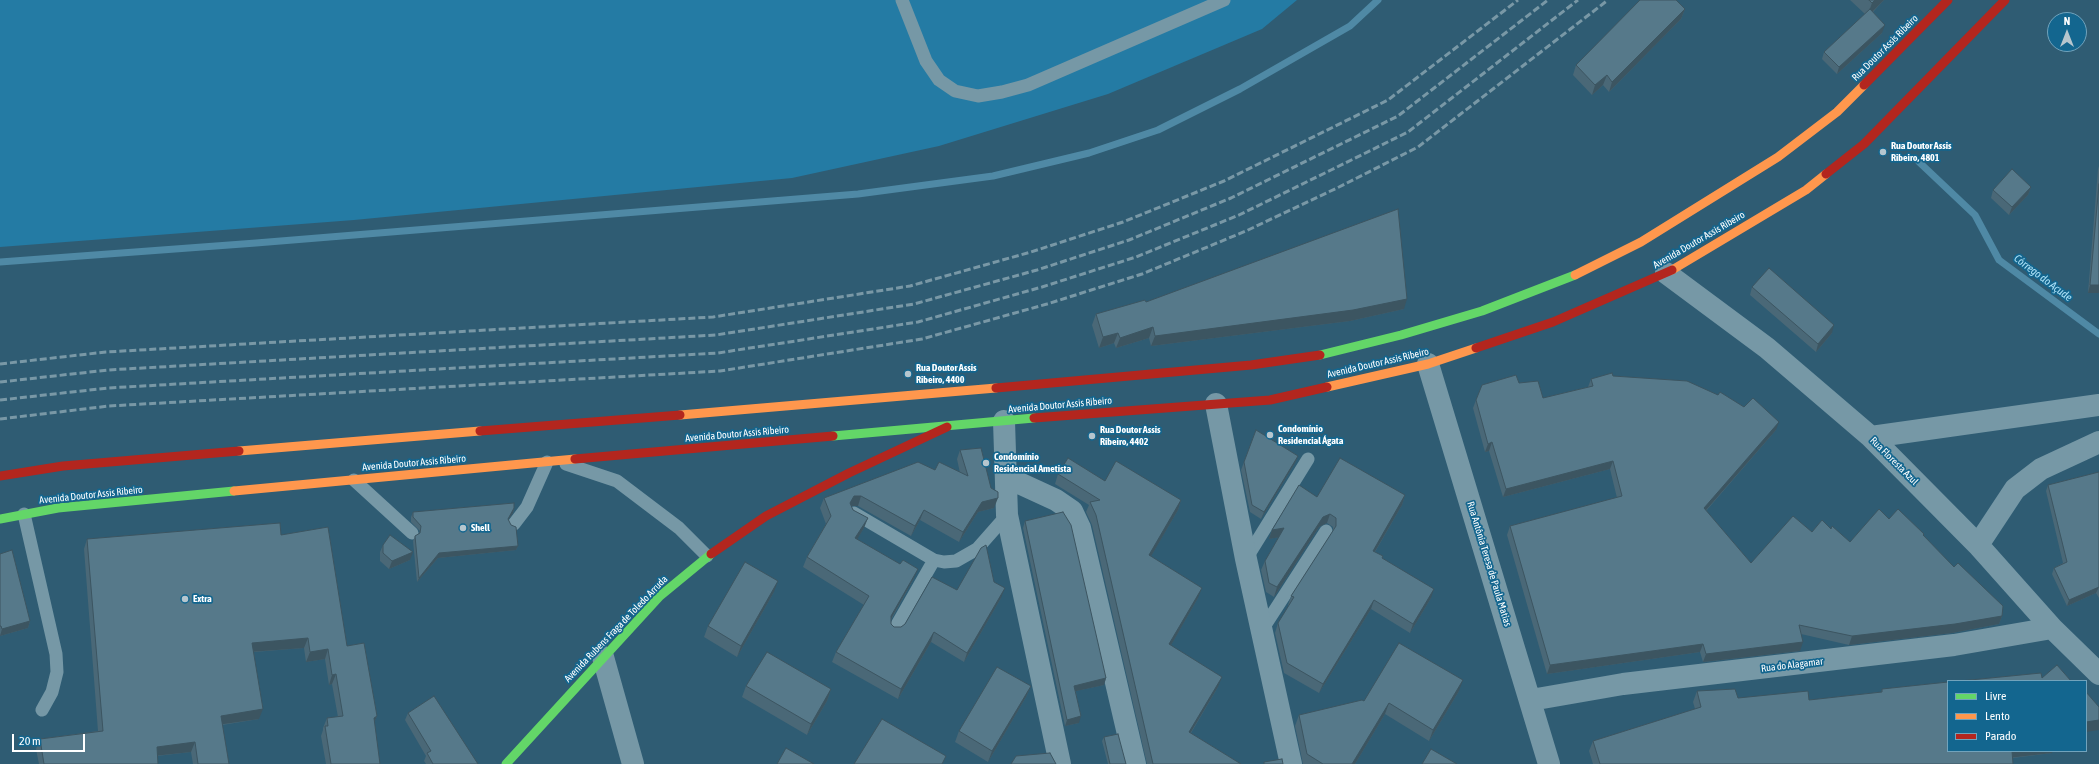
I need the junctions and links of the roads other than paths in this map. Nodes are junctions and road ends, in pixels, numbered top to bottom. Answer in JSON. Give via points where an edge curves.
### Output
{"nodes":[{"id":1,"x":902,"y":0,"type":"edge"},
{"id":2,"x":1224,"y":0,"type":"edge"},
{"id":3,"x":1948,"y":0,"type":"edge"},
{"id":4,"x":2005,"y":0,"type":"edge"},
{"id":5,"x":1837,"y":112,"type":"joint"},
{"id":6,"x":1666,"y":273,"type":"junction"},
{"id":7,"x":1428,"y":364,"type":"junction"},
{"id":8,"x":1216,"y":404,"type":"junction"},
{"id":9,"x":2099,"y":406,"type":"edge"},
{"id":10,"x":1004,"y":421,"type":"junction"},
{"id":11,"x":948,"y":426,"type":"junction"},
{"id":12,"x":1871,"y":437,"type":"junction"},
{"id":13,"x":2099,"y":442,"type":"edge"},
{"id":14,"x":1308,"y":459,"type":"dead end"},
{"id":15,"x":552,"y":461,"type":"junction"},
{"id":16,"x":0,"y":476,"type":"edge"},
{"id":17,"x":1006,"y":477,"type":"junction"},
{"id":18,"x":354,"y":480,"type":"junction"},
{"id":19,"x":854,"y":513,"type":"edge"},
{"id":20,"x":24,"y":514,"type":"junction"},
{"id":21,"x":1006,"y":515,"type":"junction"},
{"id":22,"x":0,"y":519,"type":"edge"},
{"id":23,"x":514,"y":524,"type":"dead end"},
{"id":24,"x":1326,"y":531,"type":"edge"},
{"id":25,"x":412,"y":533,"type":"dead end"},
{"id":26,"x":1978,"y":545,"type":"junction"},
{"id":27,"x":707,"y":556,"type":"junction"},
{"id":28,"x":1246,"y":558,"type":"junction"},
{"id":29,"x":934,"y":560,"type":"junction"},
{"id":30,"x":2052,"y":628,"type":"junction"},
{"id":31,"x":894,"y":630,"type":"edge"},
{"id":32,"x":1262,"y":630,"type":"junction"},
{"id":33,"x":603,"y":657,"type":"junction"},
{"id":34,"x":2099,"y":674,"type":"edge"},
{"id":35,"x":1531,"y":700,"type":"junction"},
{"id":36,"x":42,"y":710,"type":"dead end"},
{"id":37,"x":506,"y":764,"type":"edge"},
{"id":38,"x":634,"y":764,"type":"edge"},
{"id":39,"x":1060,"y":764,"type":"edge"},
{"id":40,"x":1135,"y":764,"type":"edge"},
{"id":41,"x":1291,"y":764,"type":"edge"},
{"id":42,"x":1549,"y":764,"type":"edge"}],
"edges":[{"from":1,"to":2,"type":"lane","via":[[926,61],[939,80],[955,91],[978,96],[1028,85]]},
{"from":3,"to":5,"type":"main road","name":"Rua Doutor Assis Ribeiro"},
{"from":4,"to":6,"type":"main road","name":"Avenida Doutor Assis Ribeiro","via":[[1864,144],[1806,190]]},
{"from":5,"to":16,"type":"main road","name":"Avenida Doutor Assis Ribeiro","via":[[1778,156],[1641,242],[1568,278],[1482,311],[1324,354],[1251,365],[1035,385],[63,466]]},
{"from":6,"to":7,"type":"main road","name":"Avenida Doutor Assis Ribeiro","via":[[1553,322]]},
{"from":6,"to":12,"type":"street","name":"Rua Floresta Azul","via":[[1767,348]]},
{"from":7,"to":8,"type":"main road","name":"Avenida Doutor Assis Ribeiro","via":[[1270,400]]},
{"from":7,"to":35,"type":"street","name":"Rua Antônia Teresa de Paula Matias"},
{"from":8,"to":10,"type":"main road","name":"Avenida Doutor Assis Ribeiro"},
{"from":8,"to":28,"type":"street"},
{"from":9,"to":12,"type":"street"},
{"from":10,"to":11,"type":"main road","name":"Avenida Doutor Assis Ribeiro"},
{"from":10,"to":17,"type":"street"},
{"from":11,"to":15,"type":"main road","name":"Avenida Doutor Assis Ribeiro"},
{"from":11,"to":27,"type":"main road","name":"Avenida Rubens Fraga de Toledo Arruda","via":[[766,516]]},
{"from":12,"to":26,"type":"street","name":"Rua Floresta Azul"},
{"from":13,"to":26,"type":"street","via":[[2041,470],[2015,489]]},
{"from":14,"to":28,"type":"lane"},
{"from":15,"to":18,"type":"main road","name":"Avenida Doutor Assis Ribeiro"},
{"from":15,"to":23,"type":"lane","via":[[527,507]]},
{"from":15,"to":27,"type":"lane","via":[[617,481],[679,528]]},
{"from":17,"to":21,"type":"street"},
{"from":17,"to":40,"type":"street","via":[[1056,500],[1072,511],[1080,528]]},
{"from":18,"to":20,"type":"main road","name":"Avenida Doutor Assis Ribeiro","via":[[58,508]]},
{"from":18,"to":25,"type":"lane"},
{"from":19,"to":29,"type":"lane"},
{"from":20,"to":22,"type":"main road","name":"Avenida Doutor Assis Ribeiro"},
{"from":20,"to":36,"type":"lane","via":[[56,654],[57,672],[52,692]]},
{"from":21,"to":29,"type":"lane","via":[[968,556],[956,561]]},
{"from":21,"to":39,"type":"street"},
{"from":24,"to":32,"type":"lane"},
{"from":26,"to":30,"type":"street","name":"Rua Floresta Azul"},
{"from":27,"to":33,"type":"main road","name":"Avenida Rubens Fraga de Toledo Arruda","via":[[660,596]]},
{"from":28,"to":32,"type":"street"},
{"from":29,"to":31,"type":"lane"},
{"from":30,"to":34,"type":"street","name":"Rua Floresta Azul"},
{"from":30,"to":35,"type":"street","name":"Rua do Alagamar","via":[[1954,645],[1623,684]]},
{"from":32,"to":41,"type":"street"},
{"from":33,"to":37,"type":"main road","name":"Avenida Rubens Fraga de Toledo Arruda"},
{"from":33,"to":38,"type":"street"},
{"from":35,"to":42,"type":"street","name":"Rua Antônia Teresa de Paula Matias"}]}
